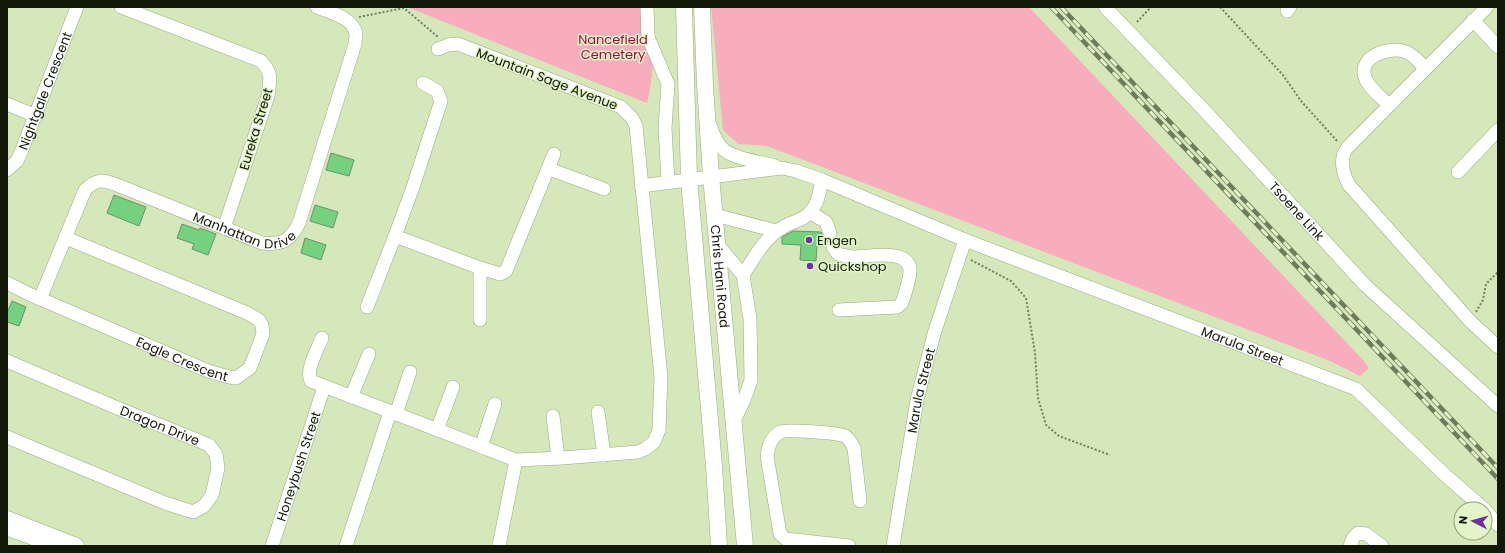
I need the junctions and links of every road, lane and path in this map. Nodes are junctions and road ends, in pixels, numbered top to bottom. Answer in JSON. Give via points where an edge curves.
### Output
{"nodes":[{"id":1,"x":77,"y":7,"type":"edge"},
{"id":2,"x":121,"y":7,"type":"edge"},
{"id":3,"x":317,"y":7,"type":"edge"},
{"id":4,"x":647,"y":7,"type":"edge"},
{"id":5,"x":684,"y":7,"type":"edge"},
{"id":6,"x":702,"y":7,"type":"edge"},
{"id":7,"x":1105,"y":7,"type":"edge"},
{"id":8,"x":1151,"y":7,"type":"edge"},
{"id":9,"x":1220,"y":7,"type":"edge"},
{"id":10,"x":1487,"y":7,"type":"edge"},
{"id":11,"x":154,"y":12,"type":"edge"},
{"id":12,"x":345,"y":20,"type":"junction"},
{"id":13,"x":1473,"y":20,"type":"junction"},
{"id":14,"x":1128,"y":31,"type":"junction"},
{"id":15,"x":443,"y":47,"type":"joint"},
{"id":16,"x":1498,"y":47,"type":"edge"},
{"id":17,"x":1426,"y":68,"type":"junction"},
{"id":18,"x":424,"y":83,"type":"dead end"},
{"id":19,"x":7,"y":104,"type":"edge"},
{"id":20,"x":1389,"y":105,"type":"junction"},
{"id":21,"x":36,"y":116,"type":"junction"},
{"id":22,"x":707,"y":120,"type":"junction"},
{"id":23,"x":1498,"y":130,"type":"edge"},
{"id":24,"x":1346,"y":150,"type":"junction"},
{"id":25,"x":554,"y":154,"type":"dead end"},
{"id":26,"x":782,"y":168,"type":"junction"},
{"id":27,"x":548,"y":169,"type":"junction"},
{"id":28,"x":7,"y":170,"type":"edge"},
{"id":29,"x":1458,"y":172,"type":"dead end"},
{"id":30,"x":711,"y":176,"type":"junction"},
{"id":31,"x":689,"y":179,"type":"junction"},
{"id":32,"x":822,"y":180,"type":"junction"},
{"id":33,"x":668,"y":182,"type":"junction"},
{"id":34,"x":641,"y":186,"type":"junction"},
{"id":35,"x":604,"y":189,"type":"dead end"},
{"id":36,"x":811,"y":213,"type":"junction"},
{"id":37,"x":715,"y":216,"type":"junction"},
{"id":38,"x":224,"y":228,"type":"junction"},
{"id":39,"x":776,"y":231,"type":"junction"},
{"id":40,"x":830,"y":233,"type":"dead end"},
{"id":41,"x":395,"y":236,"type":"junction"},
{"id":42,"x":66,"y":238,"type":"junction"},
{"id":43,"x":965,"y":240,"type":"junction"},
{"id":44,"x":717,"y":244,"type":"junction"},
{"id":45,"x":833,"y":247,"type":"dead end"},
{"id":46,"x":960,"y":254,"type":"junction"},
{"id":47,"x":480,"y":268,"type":"junction"},
{"id":48,"x":1498,"y":272,"type":"edge"},
{"id":49,"x":743,"y":275,"type":"junction"},
{"id":50,"x":7,"y":283,"type":"edge"},
{"id":51,"x":40,"y":299,"type":"junction"},
{"id":52,"x":367,"y":307,"type":"dead end"},
{"id":53,"x":839,"y":310,"type":"dead end"},
{"id":54,"x":480,"y":320,"type":"dead end"},
{"id":55,"x":1470,"y":321,"type":"junction"},
{"id":56,"x":322,"y":338,"type":"dead end"},
{"id":57,"x":1498,"y":347,"type":"edge"},
{"id":58,"x":369,"y":354,"type":"dead end"},
{"id":59,"x":7,"y":361,"type":"edge"},
{"id":60,"x":410,"y":372,"type":"dead end"},
{"id":61,"x":453,"y":386,"type":"dead end"},
{"id":62,"x":324,"y":387,"type":"junction"},
{"id":63,"x":351,"y":397,"type":"junction"},
{"id":64,"x":496,"y":404,"type":"dead end"},
{"id":65,"x":1498,"y":406,"type":"edge"},
{"id":66,"x":598,"y":412,"type":"dead end"},
{"id":67,"x":393,"y":413,"type":"junction"},
{"id":68,"x":553,"y":416,"type":"dead end"},
{"id":69,"x":734,"y":421,"type":"junction"},
{"id":70,"x":438,"y":430,"type":"junction"},
{"id":71,"x":7,"y":436,"type":"edge"},
{"id":72,"x":481,"y":447,"type":"junction"},
{"id":73,"x":604,"y":455,"type":"junction"},
{"id":74,"x":1110,"y":455,"type":"dead end"},
{"id":75,"x":558,"y":458,"type":"junction"},
{"id":76,"x":516,"y":460,"type":"junction"},
{"id":77,"x":1474,"y":501,"type":"edge"},
{"id":78,"x":860,"y":502,"type":"dead end"},
{"id":79,"x":7,"y":519,"type":"edge"},
{"id":80,"x":7,"y":529,"type":"edge"},
{"id":81,"x":7,"y":537,"type":"edge"},
{"id":82,"x":30,"y":546,"type":"edge"},
{"id":83,"x":53,"y":546,"type":"edge"},
{"id":84,"x":76,"y":546,"type":"edge"},
{"id":85,"x":272,"y":546,"type":"edge"},
{"id":86,"x":346,"y":546,"type":"edge"},
{"id":87,"x":499,"y":546,"type":"edge"},
{"id":88,"x":719,"y":546,"type":"edge"},
{"id":89,"x":745,"y":546,"type":"edge"},
{"id":90,"x":849,"y":546,"type":"edge"},
{"id":91,"x":893,"y":546,"type":"edge"},
{"id":92,"x":1350,"y":546,"type":"edge"},
{"id":93,"x":1382,"y":546,"type":"edge"}],
"edges":[{"from":1,"to":21,"type":"street","name":"Nightgale Crescent"},
{"from":2,"to":11,"type":"street","name":"Eureka Street"},
{"from":3,"to":12,"type":"street","name":"Manhattan Drive"},
{"from":4,"to":33,"type":"street","via":[[648,37],[668,84],[665,128]]},
{"from":5,"to":31,"type":"main road","name":"Chris Hani Road"},
{"from":6,"to":22,"type":"main road","name":"Chris Hani Road"},
{"from":7,"to":14,"type":"street","name":"Tsoene Link"},
{"from":8,"to":14,"type":"path"},
{"from":9,"to":24,"type":"path","via":[[1273,63],[1301,101]]},
{"from":10,"to":13,"type":"street"},
{"from":11,"to":38,"type":"street","name":"Eureka Street","via":[[261,61],[268,69],[268,96]]},
{"from":12,"to":15,"type":"path","via":[[404,8]]},
{"from":12,"to":38,"type":"street","name":"Manhattan Drive","via":[[356,33],[355,44],[294,234],[282,242],[262,243]]},
{"from":13,"to":16,"type":"street"},
{"from":13,"to":17,"type":"street"},
{"from":14,"to":65,"type":"street","name":"Tsoene Link","via":[[1365,285]]},
{"from":15,"to":34,"type":"street","name":"Mountain Sage Avenue","via":[[458,44],[621,107],[628,112],[636,126]]},
{"from":17,"to":20,"type":"street"},
{"from":17,"to":20,"type":"street","via":[[1410,54],[1397,50],[1380,53],[1368,61],[1364,68],[1366,81]]},
{"from":18,"to":41,"type":"street","via":[[437,90],[441,101]]},
{"from":19,"to":21,"type":"street"},
{"from":20,"to":24,"type":"street"},
{"from":21,"to":28,"type":"street","name":"Nightgale Crescent","via":[[17,161]]},
{"from":22,"to":26,"type":"street","via":[[723,149],[731,154]]},
{"from":22,"to":30,"type":"main road","name":"Chris Hani Road"},
{"from":23,"to":29,"type":"street"},
{"from":24,"to":55,"type":"street","via":[[1342,165],[1349,185]]},
{"from":25,"to":27,"type":"street"},
{"from":26,"to":30,"type":"street","name":"Marula Street"},
{"from":26,"to":32,"type":"street","name":"Marula Street"},
{"from":27,"to":35,"type":"street"},
{"from":27,"to":47,"type":"street","via":[[506,271],[500,274]]},
{"from":30,"to":31,"type":"street","name":"Marula Street"},
{"from":30,"to":37,"type":"main road","name":"Chris Hani Road"},
{"from":31,"to":33,"type":"street"},
{"from":31,"to":88,"type":"main road","name":"Chris Hani Road"},
{"from":32,"to":36,"type":"street","via":[[818,200]]},
{"from":32,"to":43,"type":"street","name":"Marula Street"},
{"from":33,"to":34,"type":"street"},
{"from":34,"to":73,"type":"street","name":"Mountain Sage Avenue","via":[[661,377],[659,430],[651,446],[638,452]]},
{"from":36,"to":39,"type":"street"},
{"from":36,"to":40,"type":"street","via":[[826,222]]},
{"from":37,"to":39,"type":"street"},
{"from":37,"to":44,"type":"main road","name":"Chris Hani Road"},
{"from":38,"to":42,"type":"street","name":"Manhattan Drive","via":[[118,185],[97,181],[85,190]]},
{"from":39,"to":49,"type":"street"},
{"from":41,"to":47,"type":"street"},
{"from":41,"to":52,"type":"street"},
{"from":42,"to":51,"type":"street","name":"Manhattan Drive"},
{"from":42,"to":51,"type":"street","name":"Eagle Crescent","via":[[259,320],[263,334],[250,368],[236,378],[208,371]]},
{"from":43,"to":46,"type":"street","name":"Marula Street"},
{"from":43,"to":77,"type":"street","name":"Marula Street","via":[[1356,389]]},
{"from":44,"to":49,"type":"street"},
{"from":44,"to":69,"type":"main road","name":"Chris Hani Road"},
{"from":45,"to":53,"type":"street","via":[[838,254],[853,257],[899,257],[905,260],[910,272],[902,303],[897,307]]},
{"from":46,"to":74,"type":"path","via":[[1011,281],[1026,298],[1035,353],[1038,398],[1046,425],[1059,436]]},
{"from":46,"to":91,"type":"street","name":"Marula Street","via":[[934,334],[917,400]]},
{"from":47,"to":54,"type":"street"},
{"from":48,"to":55,"type":"path","via":[[1486,284],[1483,300]]},
{"from":49,"to":69,"type":"street","via":[[750,318],[752,380]]},
{"from":50,"to":51,"type":"street","name":"Eagle Crescent"},
{"from":55,"to":57,"type":"street"},
{"from":56,"to":62,"type":"street","via":[[308,377]]},
{"from":58,"to":63,"type":"street"},
{"from":59,"to":71,"type":"street","name":"Dragon Drive","via":[[209,445],[216,454],[218,468],[210,498],[204,506],[193,512]]},
{"from":60,"to":67,"type":"street"},
{"from":61,"to":70,"type":"street"},
{"from":62,"to":63,"type":"street"},
{"from":62,"to":85,"type":"street","name":"Honeybush Street"},
{"from":63,"to":67,"type":"street"},
{"from":64,"to":72,"type":"street"},
{"from":66,"to":73,"type":"street"},
{"from":67,"to":70,"type":"street"},
{"from":67,"to":86,"type":"street"},
{"from":68,"to":75,"type":"street"},
{"from":69,"to":89,"type":"main road","name":"Chris Hani Road"},
{"from":70,"to":72,"type":"street"},
{"from":72,"to":76,"type":"street"},
{"from":73,"to":75,"type":"street"},
{"from":75,"to":76,"type":"street"},
{"from":76,"to":87,"type":"street"},
{"from":78,"to":90,"type":"street","via":[[854,448],[846,436],[789,430],[774,437],[767,456],[780,534],[786,539]]},
{"from":79,"to":84,"type":"main road"},
{"from":80,"to":83,"type":"street"},
{"from":81,"to":82,"type":"street"},
{"from":92,"to":93,"type":"street","via":[[1358,533],[1366,534]]}]}
